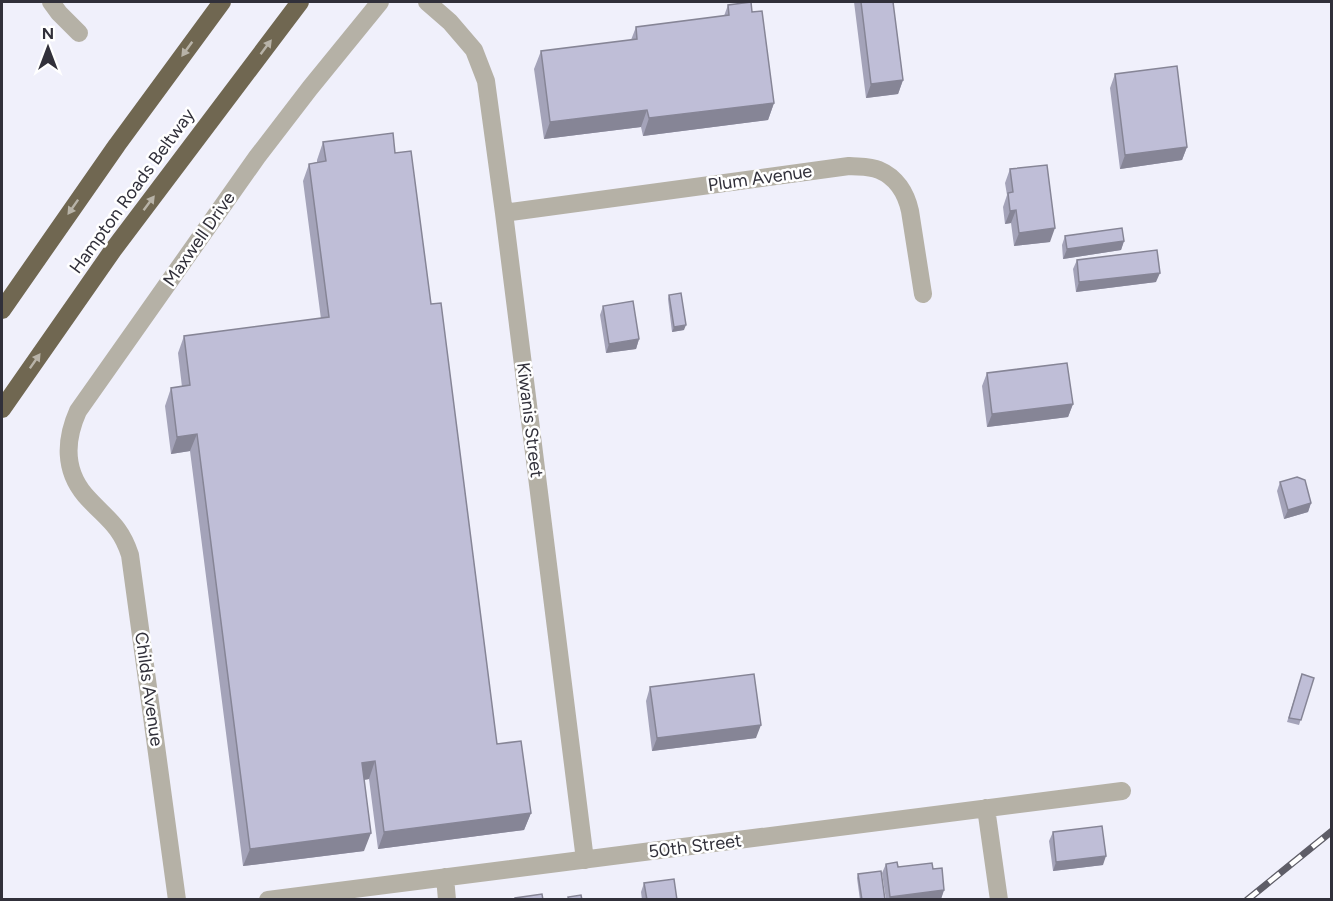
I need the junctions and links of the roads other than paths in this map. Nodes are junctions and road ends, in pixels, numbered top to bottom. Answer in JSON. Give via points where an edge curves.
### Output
{"nodes":[{"id":1,"x":51,"y":2,"type":"edge"},
{"id":2,"x":222,"y":2,"type":"edge"},
{"id":3,"x":300,"y":2,"type":"edge"},
{"id":4,"x":380,"y":2,"type":"edge"},
{"id":5,"x":427,"y":2,"type":"edge"},
{"id":6,"x":78,"y":33,"type":"dead end"},
{"id":7,"x":504,"y":213,"type":"junction"},
{"id":8,"x":923,"y":294,"type":"dead end"},
{"id":9,"x":2,"y":310,"type":"edge"},
{"id":10,"x":2,"y":409,"type":"edge"},
{"id":11,"x":84,"y":494,"type":"joint"},
{"id":12,"x":1122,"y":791,"type":"dead end"},
{"id":13,"x":986,"y":808,"type":"junction"},
{"id":14,"x":585,"y":860,"type":"junction"},
{"id":15,"x":445,"y":877,"type":"junction"},
{"id":16,"x":177,"y":900,"type":"edge"},
{"id":17,"x":268,"y":900,"type":"edge"},
{"id":18,"x":447,"y":900,"type":"edge"},
{"id":19,"x":999,"y":900,"type":"edge"}],
"edges":[{"from":1,"to":6,"type":"street"},
{"from":2,"to":9,"type":"highway","name":"Hampton Roads Beltway","one_way":true},
{"from":10,"to":3,"type":"highway","name":"Hampton Roads Beltway","one_way":true,"via":[[113,250]]},
{"from":4,"to":11,"type":"street","name":"Maxwell Drive","via":[[257,158],[78,411],[68,441],[69,457]]},
{"from":5,"to":7,"type":"street","name":"Kiwanis Street","via":[[474,50],[486,81]]},
{"from":7,"to":8,"type":"street","name":"Plum Avenue","via":[[849,166],[867,167],[890,177],[907,198]]},
{"from":7,"to":14,"type":"street","name":"Kiwanis Street"},
{"from":11,"to":16,"type":"street","name":"Childs Avenue","via":[[117,527],[130,555]]},
{"from":12,"to":13,"type":"street","name":"50th Street"},
{"from":13,"to":14,"type":"street","name":"50th Street"},
{"from":13,"to":19,"type":"street"},
{"from":14,"to":15,"type":"street","name":"50th Street"},
{"from":15,"to":17,"type":"street","name":"50th Street"},
{"from":15,"to":18,"type":"street"}]}
